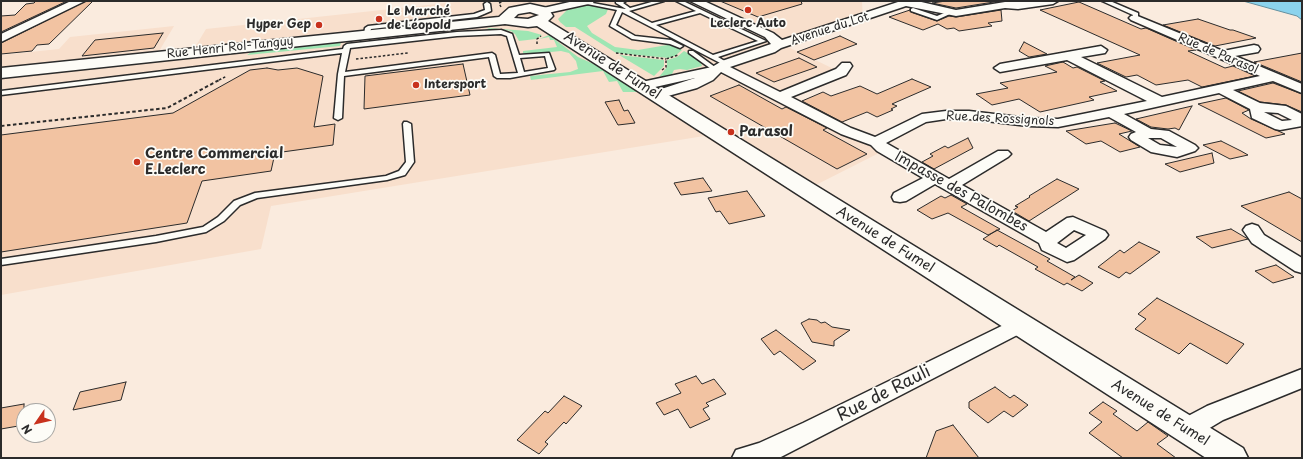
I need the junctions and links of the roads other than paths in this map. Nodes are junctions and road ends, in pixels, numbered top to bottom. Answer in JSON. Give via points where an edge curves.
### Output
{"nodes":[{"id":1,"x":80,"y":1,"type":"edge"},
{"id":2,"x":508,"y":1,"type":"edge"},
{"id":3,"x":623,"y":1,"type":"edge"},
{"id":4,"x":662,"y":1,"type":"edge"},
{"id":5,"x":679,"y":1,"type":"edge"},
{"id":6,"x":1052,"y":1,"type":"edge"},
{"id":7,"x":1105,"y":1,"type":"edge"},
{"id":8,"x":586,"y":2,"type":"edge"},
{"id":9,"x":487,"y":4,"type":"dead end"},
{"id":10,"x":910,"y":5,"type":"edge"},
{"id":11,"x":702,"y":7,"type":"edge"},
{"id":12,"x":519,"y":9,"type":"junction"},
{"id":13,"x":631,"y":9,"type":"junction"},
{"id":14,"x":622,"y":10,"type":"junction"},
{"id":15,"x":541,"y":16,"type":"junction"},
{"id":16,"x":1135,"y":18,"type":"joint"},
{"id":17,"x":507,"y":20,"type":"junction"},
{"id":18,"x":651,"y":25,"type":"junction"},
{"id":19,"x":367,"y":34,"type":"junction"},
{"id":20,"x":1,"y":38,"type":"edge"},
{"id":21,"x":347,"y":44,"type":"junction"},
{"id":22,"x":685,"y":46,"type":"junction"},
{"id":23,"x":777,"y":46,"type":"junction"},
{"id":24,"x":1254,"y":49,"type":"dead end"},
{"id":25,"x":1101,"y":50,"type":"dead end"},
{"id":26,"x":1069,"y":56,"type":"junction"},
{"id":27,"x":1222,"y":56,"type":"junction"},
{"id":28,"x":516,"y":57,"type":"junction"},
{"id":29,"x":719,"y":64,"type":"junction"},
{"id":30,"x":846,"y":66,"type":"dead end"},
{"id":31,"x":1000,"y":68,"type":"dead end"},
{"id":32,"x":1,"y":73,"type":"edge"},
{"id":33,"x":521,"y":73,"type":"junction"},
{"id":34,"x":341,"y":74,"type":"junction"},
{"id":35,"x":1274,"y":78,"type":"junction"},
{"id":36,"x":692,"y":85,"type":"junction"},
{"id":37,"x":1221,"y":89,"type":"junction"},
{"id":38,"x":1302,"y":89,"type":"edge"},
{"id":39,"x":650,"y":91,"type":"junction"},
{"id":40,"x":1,"y":94,"type":"edge"},
{"id":41,"x":779,"y":97,"type":"junction"},
{"id":42,"x":1160,"y":102,"type":"junction"},
{"id":43,"x":683,"y":112,"type":"junction"},
{"id":44,"x":1111,"y":113,"type":"junction"},
{"id":45,"x":338,"y":118,"type":"dead end"},
{"id":46,"x":1302,"y":120,"type":"edge"},
{"id":47,"x":407,"y":124,"type":"dead end"},
{"id":48,"x":1148,"y":133,"type":"dead end"},
{"id":49,"x":876,"y":142,"type":"junction"},
{"id":50,"x":1003,"y":154,"type":"dead end"},
{"id":51,"x":942,"y":182,"type":"junction"},
{"id":52,"x":900,"y":197,"type":"dead end"},
{"id":53,"x":1252,"y":230,"type":"dead end"},
{"id":54,"x":1047,"y":240,"type":"dead end"},
{"id":55,"x":1,"y":262,"type":"edge"},
{"id":56,"x":1302,"y":267,"type":"edge"},
{"id":57,"x":1020,"y":325,"type":"junction"},
{"id":58,"x":1302,"y":378,"type":"edge"},
{"id":59,"x":1190,"y":432,"type":"junction"},
{"id":60,"x":745,"y":458,"type":"edge"},
{"id":61,"x":1232,"y":458,"type":"edge"}],
"edges":[{"from":1,"to":20,"type":"street"},
{"from":2,"to":12,"type":"main road"},
{"from":3,"to":13,"type":"lane","via":[[618,2]]},
{"from":4,"to":13,"type":"lane"},
{"from":5,"to":11,"type":"lane"},
{"from":6,"to":10,"type":"street","name":"Avenue du Lot","via":[[949,13]]},
{"from":7,"to":16,"type":"lane","via":[[1136,14]]},
{"from":8,"to":14,"type":"lane"},
{"from":8,"to":15,"type":"street"},
{"from":9,"to":19,"type":"lane","via":[[488,11],[475,16],[375,26],[368,28]]},
{"from":10,"to":23,"type":"street","name":"Avenue du Lot"},
{"from":11,"to":18,"type":"lane"},
{"from":11,"to":23,"type":"street","via":[[769,35],[777,41]]},
{"from":11,"to":29,"type":"lane","via":[[763,41]]},
{"from":12,"to":15,"type":"main road","via":[[535,9]]},
{"from":12,"to":17,"type":"main road","via":[[507,15]]},
{"from":13,"to":14,"type":"lane"},
{"from":14,"to":18,"type":"lane"},
{"from":14,"to":22,"type":"lane","via":[[613,26],[634,38]]},
{"from":15,"to":17,"type":"main road","name":"Rue Henri Rol-Tanguy","via":[[521,24]]},
{"from":15,"to":39,"type":"main road","name":"Avenue de Fumel"},
{"from":16,"to":27,"type":"street","name":"Rue de Parasol"},
{"from":17,"to":19,"type":"main road","name":"Rue Henri Rol-Tanguy"},
{"from":18,"to":22,"type":"lane"},
{"from":19,"to":21,"type":"main road","name":"Rue Henri Rol-Tanguy"},
{"from":21,"to":28,"type":"lane","via":[[501,32],[510,35]]},
{"from":21,"to":32,"type":"main road","name":"Rue Henri Rol-Tanguy"},
{"from":21,"to":34,"type":"lane"},
{"from":21,"to":40,"type":"lane","via":[[171,73]]},
{"from":22,"to":29,"type":"lane"},
{"from":22,"to":29,"type":"lane","via":[[698,56]]},
{"from":23,"to":29,"type":"street","name":"Avenue du Lot"},
{"from":24,"to":27,"type":"street"},
{"from":25,"to":26,"type":"street"},
{"from":26,"to":31,"type":"street"},
{"from":26,"to":42,"type":"street"},
{"from":27,"to":35,"type":"street","name":"Rue de Parasol"},
{"from":28,"to":33,"type":"lane"},
{"from":28,"to":33,"type":"lane","via":[[547,54],[552,70]]},
{"from":29,"to":36,"type":"street","via":[[708,77]]},
{"from":29,"to":39,"type":"street"},
{"from":29,"to":41,"type":"street"},
{"from":30,"to":41,"type":"street","via":[[840,72]]},
{"from":33,"to":34,"type":"lane","via":[[497,76],[492,55]]},
{"from":34,"to":45,"type":"lane"},
{"from":35,"to":37,"type":"street","name":"Rue des Rossignols"},
{"from":35,"to":38,"type":"street","name":"Rue de Parasol"},
{"from":36,"to":39,"type":"street"},
{"from":36,"to":43,"type":"street","via":[[685,94]]},
{"from":37,"to":42,"type":"street","name":"Rue des Rossignols"},
{"from":37,"to":46,"type":"street","via":[[1257,107],[1257,115],[1280,126]]},
{"from":39,"to":43,"type":"main road","name":"Avenue de Fumel"},
{"from":41,"to":49,"type":"street","via":[[846,131]]},
{"from":42,"to":44,"type":"street","name":"Rue des Rossignols"},
{"from":43,"to":57,"type":"main road","name":"Avenue de Fumel"},
{"from":44,"to":48,"type":"street"},
{"from":44,"to":49,"type":"street","name":"Rue des Rossignols","via":[[1058,123],[946,115],[922,118]]},
{"from":47,"to":55,"type":"lane","via":[[410,162],[402,173],[387,178],[255,196],[237,203],[206,229]]},
{"from":49,"to":51,"type":"street","name":"Impasse des Palombes","via":[[882,148]]},
{"from":50,"to":51,"type":"street"},
{"from":51,"to":52,"type":"street"},
{"from":51,"to":54,"type":"street","name":"Impasse des Palombes"},
{"from":53,"to":56,"type":"street","via":[[1258,239]]},
{"from":57,"to":59,"type":"main road","name":"Avenue de Fumel"},
{"from":57,"to":60,"type":"street","name":"Rue de Rauli","via":[[812,430],[764,453]]},
{"from":58,"to":59,"type":"street","via":[[1215,414],[1199,422]]},
{"from":59,"to":61,"type":"main road","name":"Avenue de Fumel"}]}
